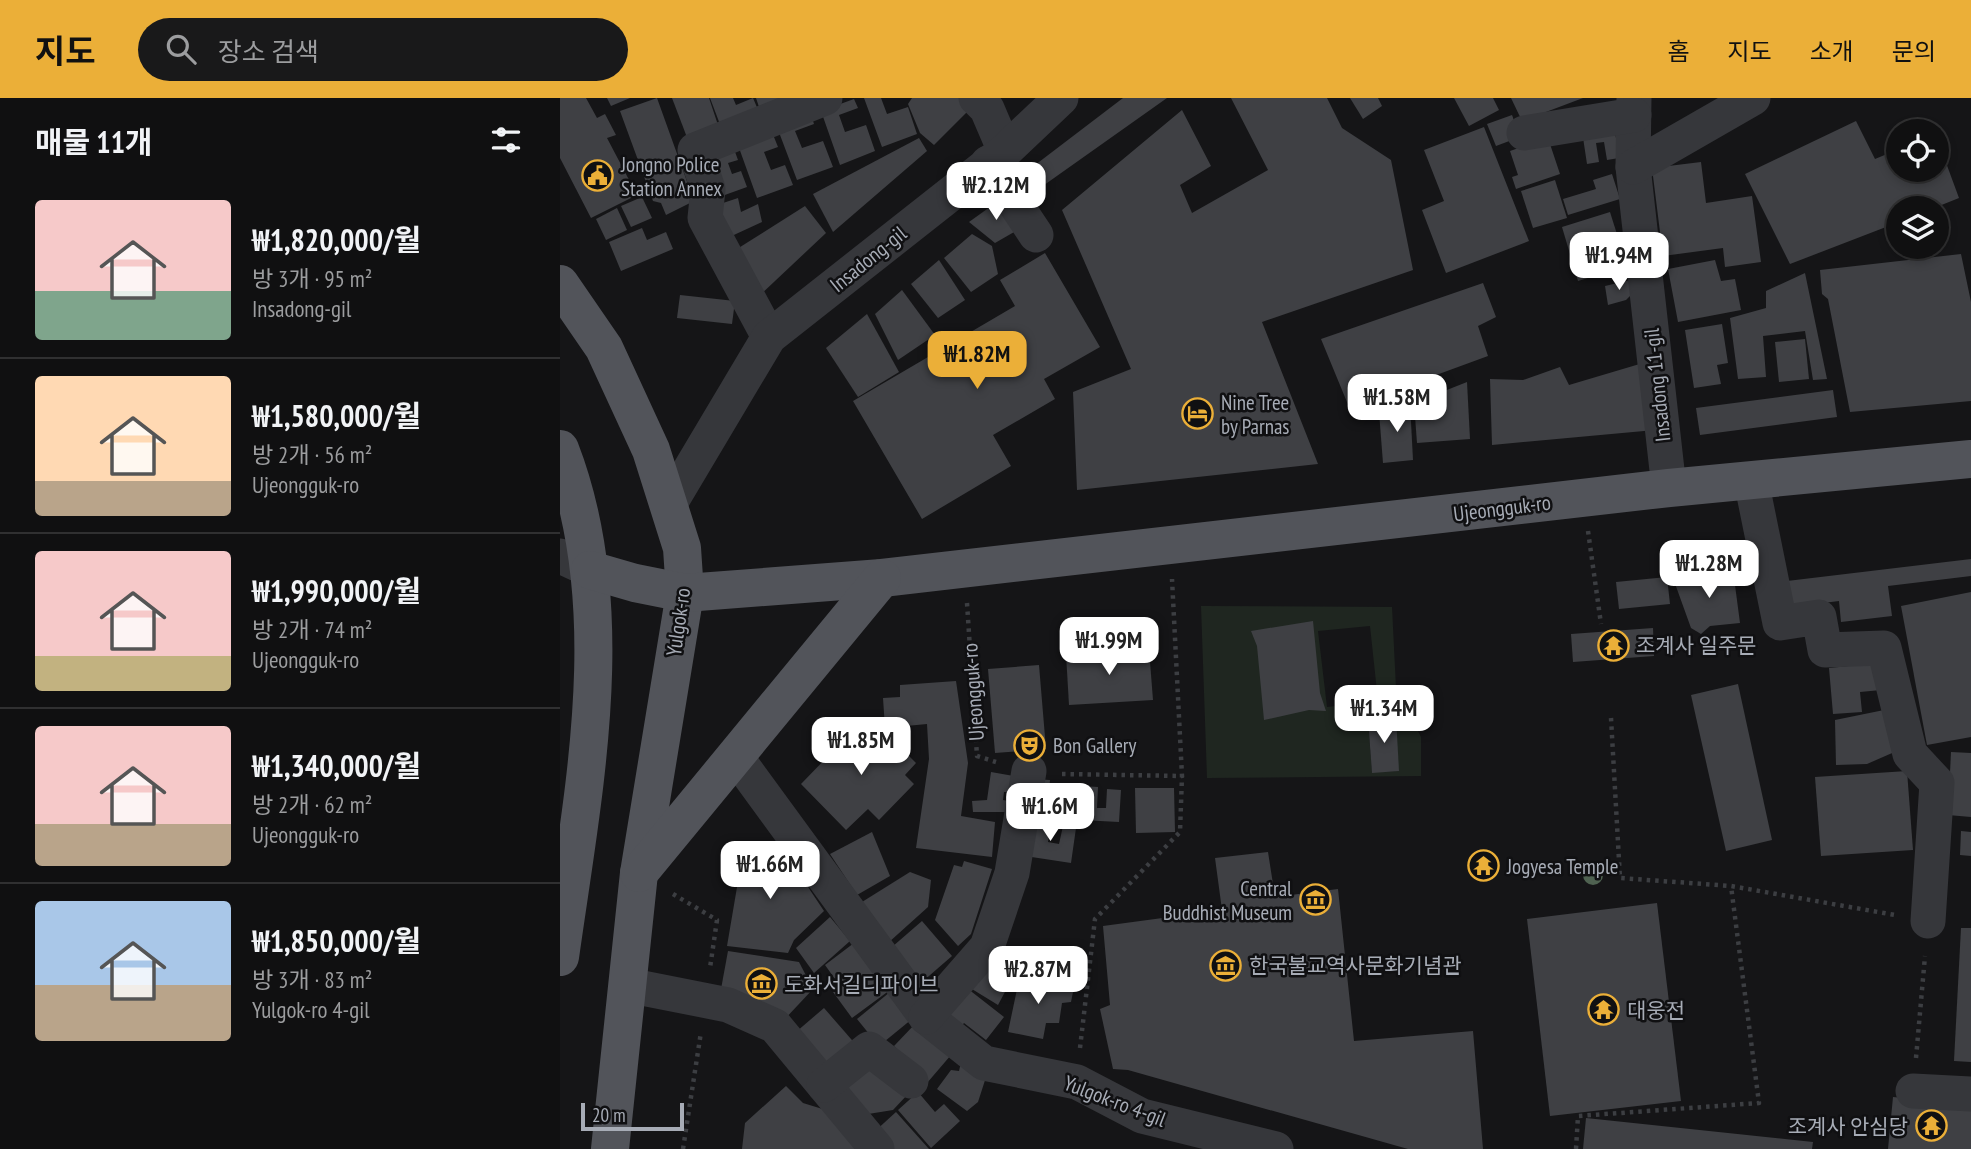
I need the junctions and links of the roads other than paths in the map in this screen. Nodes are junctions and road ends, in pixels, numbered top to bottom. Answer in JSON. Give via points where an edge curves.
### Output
{"nodes":[{"id":1,"x":825,"y":98,"type":"edge"},
{"id":2,"x":976,"y":98,"type":"edge"},
{"id":3,"x":1061,"y":98,"type":"edge"},
{"id":4,"x":1753,"y":98,"type":"edge"},
{"id":5,"x":1634,"y":106,"type":"edge"},
{"id":6,"x":1524,"y":133,"type":"dead end"},
{"id":7,"x":996,"y":157,"type":"junction"},
{"id":8,"x":1633,"y":167,"type":"junction"},
{"id":9,"x":1035,"y":235,"type":"dead end"},
{"id":10,"x":560,"y":284,"type":"edge"},
{"id":11,"x":769,"y":337,"type":"junction"},
{"id":12,"x":560,"y":449,"type":"edge"},
{"id":13,"x":1971,"y":459,"type":"edge"},
{"id":14,"x":1751,"y":480,"type":"junction"},
{"id":15,"x":1669,"y":488,"type":"junction"},
{"id":16,"x":669,"y":505,"type":"junction"},
{"id":17,"x":575,"y":563,"type":"edge"},
{"id":18,"x":882,"y":578,"type":"junction"},
{"id":19,"x":685,"y":593,"type":"junction"},
{"id":20,"x":736,"y":757,"type":"junction"},
{"id":21,"x":1028,"y":771,"type":"road end"},
{"id":22,"x":639,"y":873,"type":"junction"},
{"id":23,"x":1928,"y":921,"type":"road end"},
{"id":24,"x":560,"y":957,"type":"edge"},
{"id":25,"x":627,"y":985,"type":"junction"},
{"id":26,"x":926,"y":1017,"type":"junction"},
{"id":27,"x":911,"y":1081,"type":"dead end"},
{"id":28,"x":824,"y":1085,"type":"junction"},
{"id":29,"x":1913,"y":1091,"type":"road end"},
{"id":30,"x":1971,"y":1094,"type":"edge"},
{"id":31,"x":610,"y":1149,"type":"edge"},
{"id":32,"x":877,"y":1149,"type":"edge"},
{"id":33,"x":1276,"y":1149,"type":"edge"}],
"edges":[{"from":1,"to":11,"type":"street","via":[[695,150],[708,189],[705,218]]},
{"from":2,"to":7,"type":"street","via":[[987,109]]},
{"from":3,"to":7,"type":"street","name":"Insadong-gil"},
{"from":4,"to":8,"type":"street"},
{"from":5,"to":6,"type":"street","name":"Insadong 11-gil"},
{"from":5,"to":8,"type":"street","name":"Insadong 11-gil"},
{"from":7,"to":9,"type":"street"},
{"from":7,"to":11,"type":"street","name":"Insadong-gil"},
{"from":8,"to":15,"type":"street","name":"Insadong 11-gil"},
{"from":10,"to":16,"type":"main road","name":"Yulgok-ro","via":[[604,348],[651,450]]},
{"from":11,"to":16,"type":"street","name":"Insadong-gil"},
{"from":12,"to":17,"type":"main road","via":[[582,515]]},
{"from":13,"to":14,"type":"main road","name":"Ujeongguk-ro"},
{"from":14,"to":15,"type":"main road","name":"Ujeongguk-ro"},
{"from":14,"to":23,"type":"street","via":[[1780,623],[1819,617],[1825,650],[1884,648],[1910,754],[1937,783]]},
{"from":15,"to":18,"type":"main road","name":"Ujeongguk-ro"},
{"from":16,"to":19,"type":"main road","name":"Yulgok-ro","via":[[682,548]]},
{"from":17,"to":19,"type":"main road","name":"Ujeongguk-ro","via":[[635,583]]},
{"from":17,"to":24,"type":"main road","via":[[592,729]]},
{"from":18,"to":19,"type":"main road","name":"Ujeongguk-ro"},
{"from":18,"to":20,"type":"main road"},
{"from":19,"to":22,"type":"main road","name":"Yulgok-ro"},
{"from":20,"to":22,"type":"main road"},
{"from":20,"to":26,"type":"street","name":"Yulgok-ro 4-gil"},
{"from":21,"to":26,"type":"street","via":[[1012,873],[987,947]]},
{"from":22,"to":25,"type":"main road","name":"Yulgok-ro"},
{"from":25,"to":28,"type":"street","via":[[728,1005],[775,1027]]},
{"from":25,"to":31,"type":"main road","name":"Yulgok-ro"},
{"from":26,"to":33,"type":"street","name":"Yulgok-ro 4-gil","via":[[984,1063],[1077,1083],[1142,1116]]},
{"from":27,"to":28,"type":"street","via":[[869,1049]]},
{"from":28,"to":32,"type":"street"},
{"from":29,"to":30,"type":"street"}]}
